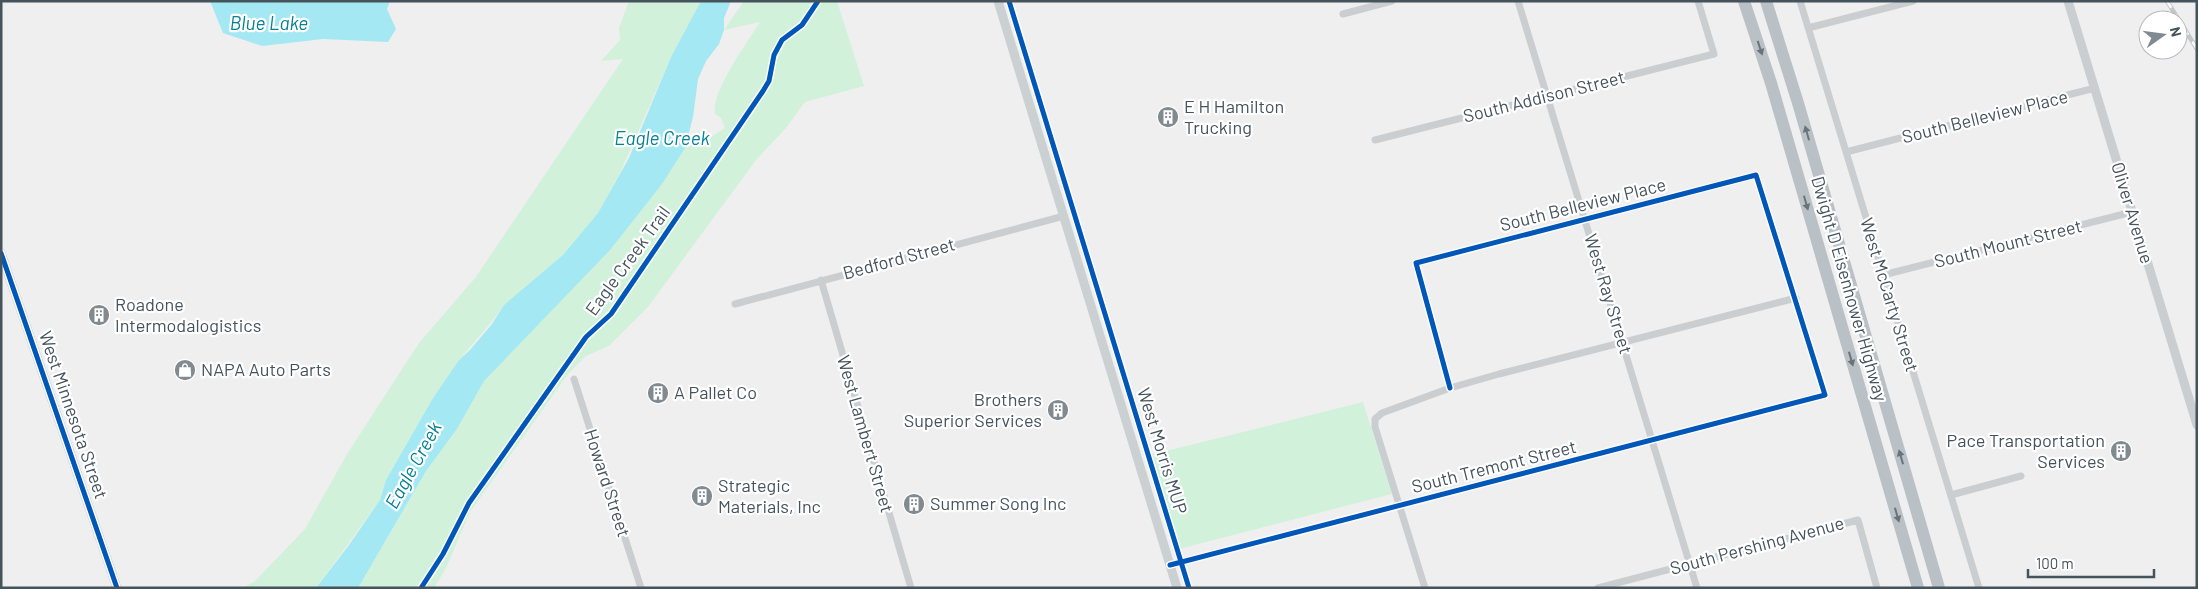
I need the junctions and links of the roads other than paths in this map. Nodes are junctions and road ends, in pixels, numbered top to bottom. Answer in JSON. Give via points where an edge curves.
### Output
{"nodes":[{"id":1,"x":998,"y":1,"type":"edge"},
{"id":2,"x":1392,"y":1,"type":"edge"},
{"id":3,"x":1518,"y":1,"type":"edge"},
{"id":4,"x":1698,"y":1,"type":"edge"},
{"id":5,"x":1744,"y":1,"type":"edge"},
{"id":6,"x":1766,"y":1,"type":"edge"},
{"id":7,"x":1800,"y":1,"type":"edge"},
{"id":8,"x":1914,"y":1,"type":"edge"},
{"id":9,"x":2068,"y":1,"type":"edge"},
{"id":10,"x":1343,"y":14,"type":"dead end"},
{"id":11,"x":1808,"y":28,"type":"junction"},
{"id":12,"x":2095,"y":88,"type":"junction"},
{"id":13,"x":1547,"y":96,"type":"junction"},
{"id":14,"x":1375,"y":140,"type":"dead end"},
{"id":15,"x":1846,"y":152,"type":"junction"},
{"id":16,"x":2132,"y":212,"type":"junction"},
{"id":17,"x":1064,"y":216,"type":"junction"},
{"id":18,"x":1584,"y":218,"type":"junction"},
{"id":19,"x":1,"y":252,"type":"edge"},
{"id":20,"x":1883,"y":276,"type":"junction"},
{"id":21,"x":821,"y":280,"type":"junction"},
{"id":22,"x":1796,"y":298,"type":"junction"},
{"id":23,"x":735,"y":304,"type":"dead end"},
{"id":24,"x":1622,"y":342,"type":"junction"},
{"id":25,"x":574,"y":379,"type":"dead end"},
{"id":26,"x":1450,"y":388,"type":"junction"},
{"id":27,"x":2197,"y":425,"type":"edge"},
{"id":28,"x":1652,"y":440,"type":"junction"},
{"id":29,"x":2021,"y":476,"type":"dead end"},
{"id":30,"x":1951,"y":496,"type":"junction"},
{"id":31,"x":1399,"y":506,"type":"junction"},
{"id":32,"x":1690,"y":564,"type":"junction"},
{"id":33,"x":1170,"y":565,"type":"junction"},
{"id":34,"x":117,"y":588,"type":"edge"},
{"id":35,"x":641,"y":588,"type":"edge"},
{"id":36,"x":911,"y":588,"type":"edge"},
{"id":37,"x":1177,"y":588,"type":"edge"},
{"id":38,"x":1425,"y":588,"type":"edge"},
{"id":39,"x":1598,"y":588,"type":"edge"},
{"id":40,"x":1697,"y":588,"type":"edge"},
{"id":41,"x":1877,"y":588,"type":"edge"},
{"id":42,"x":1918,"y":588,"type":"edge"},
{"id":43,"x":1939,"y":588,"type":"edge"},
{"id":44,"x":1979,"y":588,"type":"edge"}],
"edges":[{"from":1,"to":17,"type":"main road"},
{"from":2,"to":10,"type":"street"},
{"from":3,"to":13,"type":"street","name":"West Ray Street"},
{"from":4,"to":13,"type":"street","name":"South Addison Street","via":[[1714,54]]},
{"from":5,"to":42,"type":"highway","name":"Dwight D Eisenhower Highway","one_way":true},
{"from":43,"to":6,"type":"highway","name":"Dwight D Eisenhower Highway","one_way":true},
{"from":7,"to":11,"type":"street","name":"West McCarty Street"},
{"from":8,"to":11,"type":"street"},
{"from":9,"to":12,"type":"street","name":"Oliver Avenue"},
{"from":11,"to":15,"type":"street","name":"West McCarty Street"},
{"from":12,"to":15,"type":"street","name":"South Belleview Place"},
{"from":12,"to":16,"type":"street","name":"Oliver Avenue"},
{"from":13,"to":14,"type":"street","name":"South Addison Street"},
{"from":13,"to":18,"type":"street","name":"West Ray Street"},
{"from":15,"to":20,"type":"street","name":"West McCarty Street"},
{"from":16,"to":20,"type":"street","name":"South Mount Street"},
{"from":16,"to":27,"type":"street","name":"Oliver Avenue"},
{"from":17,"to":21,"type":"street","name":"Bedford Street"},
{"from":17,"to":33,"type":"main road"},
{"from":18,"to":22,"type":"street","name":"South Belleview Place","via":[[1756,175]]},
{"from":18,"to":24,"type":"street","name":"West Ray Street"},
{"from":18,"to":26,"type":"street","name":"South Belleview Place","via":[[1416,263]]},
{"from":19,"to":34,"type":"street","name":"West Minnesota Street"},
{"from":20,"to":30,"type":"street","name":"West McCarty Street"},
{"from":21,"to":23,"type":"street","name":"Bedford Street"},
{"from":21,"to":36,"type":"street","name":"West Lambert Street"},
{"from":22,"to":24,"type":"street"},
{"from":22,"to":28,"type":"street","name":"South Tremont Street","via":[[1825,395]]},
{"from":24,"to":26,"type":"street"},
{"from":24,"to":28,"type":"street","name":"West Ray Street"},
{"from":25,"to":35,"type":"street","name":"Howard Street"},
{"from":26,"to":31,"type":"street","via":[[1382,413],[1375,419]]},
{"from":28,"to":31,"type":"street","name":"South Tremont Street"},
{"from":28,"to":32,"type":"street","name":"West Ray Street"},
{"from":29,"to":30,"type":"street"},
{"from":30,"to":44,"type":"street","name":"West McCarty Street"},
{"from":31,"to":33,"type":"street","name":"South Tremont Street"},
{"from":31,"to":38,"type":"street"},
{"from":32,"to":39,"type":"street","name":"South Pershing Avenue"},
{"from":32,"to":40,"type":"street","name":"West Ray Street"},
{"from":32,"to":41,"type":"street","name":"South Pershing Avenue","via":[[1858,520]]},
{"from":33,"to":37,"type":"main road"}]}
